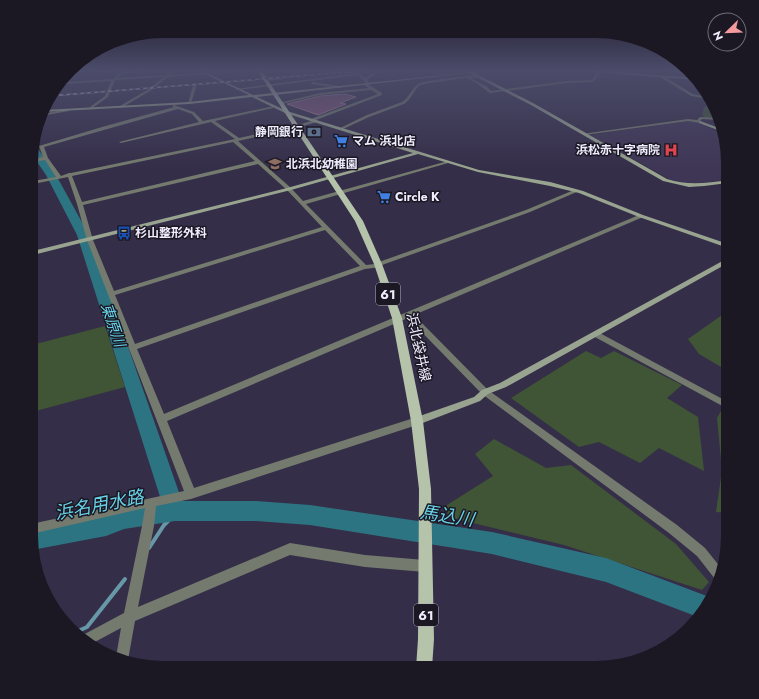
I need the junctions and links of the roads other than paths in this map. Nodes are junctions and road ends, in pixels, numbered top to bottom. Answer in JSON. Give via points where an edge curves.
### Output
{"nodes":[{"id":1,"x":98,"y":103,"type":"edge"},
{"id":2,"x":128,"y":103,"type":"edge"},
{"id":3,"x":189,"y":103,"type":"joint"},
{"id":4,"x":192,"y":103,"type":"edge"},
{"id":5,"x":265,"y":103,"type":"edge"},
{"id":6,"x":280,"y":103,"type":"edge"},
{"id":7,"x":360,"y":103,"type":"edge"},
{"id":8,"x":404,"y":103,"type":"edge"},
{"id":9,"x":526,"y":103,"type":"edge"},
{"id":10,"x":172,"y":104,"type":"junction"},
{"id":11,"x":272,"y":106,"type":"junction"},
{"id":12,"x":122,"y":107,"type":"junction"},
{"id":13,"x":91,"y":108,"type":"junction"},
{"id":14,"x":177,"y":108,"type":"junction"},
{"id":15,"x":68,"y":110,"type":"junction"},
{"id":16,"x":49,"y":111,"type":"edge"},
{"id":17,"x":286,"y":112,"type":"junction"},
{"id":18,"x":48,"y":114,"type":"edge"},
{"id":19,"x":713,"y":118,"type":"edge"},
{"id":20,"x":212,"y":121,"type":"junction"},
{"id":21,"x":314,"y":121,"type":"junction"},
{"id":22,"x":699,"y":121,"type":"junction"},
{"id":23,"x":203,"y":123,"type":"junction"},
{"id":24,"x":296,"y":127,"type":"junction"},
{"id":25,"x":340,"y":128,"type":"junction"},
{"id":26,"x":717,"y":130,"type":"edge"},
{"id":27,"x":584,"y":134,"type":"junction"},
{"id":28,"x":236,"y":140,"type":"junction"},
{"id":29,"x":121,"y":142,"type":"dead end"},
{"id":30,"x":418,"y":153,"type":"junction"},
{"id":31,"x":46,"y":158,"type":"junction"},
{"id":32,"x":38,"y":159,"type":"edge"},
{"id":33,"x":259,"y":162,"type":"junction"},
{"id":34,"x":446,"y":162,"type":"junction"},
{"id":35,"x":69,"y":174,"type":"junction"},
{"id":36,"x":59,"y":177,"type":"junction"},
{"id":37,"x":331,"y":178,"type":"junction"},
{"id":38,"x":38,"y":182,"type":"edge"},
{"id":39,"x":721,"y":182,"type":"edge"},
{"id":40,"x":289,"y":189,"type":"junction"},
{"id":41,"x":576,"y":190,"type":"junction"},
{"id":42,"x":341,"y":192,"type":"junction"},
{"id":43,"x":302,"y":203,"type":"junction"},
{"id":44,"x":80,"y":204,"type":"junction"},
{"id":45,"x":641,"y":216,"type":"junction"},
{"id":46,"x":324,"y":228,"type":"junction"},
{"id":47,"x":90,"y":240,"type":"junction"},
{"id":48,"x":721,"y":244,"type":"edge"},
{"id":49,"x":38,"y":252,"type":"edge"},
{"id":50,"x":721,"y":264,"type":"edge"},
{"id":51,"x":378,"y":265,"type":"junction"},
{"id":52,"x":364,"y":267,"type":"junction"},
{"id":53,"x":112,"y":294,"type":"junction"},
{"id":54,"x":408,"y":314,"type":"junction"},
{"id":55,"x":397,"y":318,"type":"junction"},
{"id":56,"x":596,"y":334,"type":"junction"},
{"id":57,"x":134,"y":348,"type":"junction"},
{"id":58,"x":485,"y":392,"type":"junction"},
{"id":59,"x":721,"y":402,"type":"edge"},
{"id":60,"x":162,"y":419,"type":"junction"},
{"id":61,"x":417,"y":421,"type":"junction"},
{"id":62,"x":191,"y":494,"type":"junction"},
{"id":63,"x":150,"y":507,"type":"junction"},
{"id":64,"x":38,"y":527,"type":"edge"},
{"id":65,"x":425,"y":564,"type":"junction"},
{"id":66,"x":716,"y":571,"type":"edge"},
{"id":67,"x":130,"y":616,"type":"junction"},
{"id":68,"x":90,"y":638,"type":"edge"},
{"id":69,"x":123,"y":654,"type":"edge"},
{"id":70,"x":424,"y":661,"type":"edge"}],
"edges":[{"from":1,"to":13,"type":"street"},
{"from":2,"to":12,"type":"street"},
{"from":3,"to":4,"type":"street"},
{"from":3,"to":10,"type":"street"},
{"from":5,"to":11,"type":"street"},
{"from":6,"to":17,"type":"main road","name":"浜北袋井線","number":"61"},
{"from":7,"to":21,"type":"street"},
{"from":8,"to":25,"type":"street"},
{"from":9,"to":27,"type":"street"},
{"from":10,"to":12,"type":"street"},
{"from":10,"to":14,"type":"street"},
{"from":11,"to":17,"type":"street"},
{"from":11,"to":20,"type":"street"},
{"from":12,"to":13,"type":"street"},
{"from":13,"to":15,"type":"street"},
{"from":14,"to":23,"type":"street","via":[[193,113]]},
{"from":14,"to":31,"type":"street","via":[[41,146]]},
{"from":15,"to":16,"type":"street"},
{"from":15,"to":18,"type":"street"},
{"from":17,"to":21,"type":"street"},
{"from":17,"to":24,"type":"main road","name":"浜北袋井線","number":"61"},
{"from":19,"to":22,"type":"street","via":[[701,118]]},
{"from":20,"to":23,"type":"street"},
{"from":20,"to":28,"type":"street"},
{"from":21,"to":24,"type":"street"},
{"from":21,"to":25,"type":"street"},
{"from":22,"to":26,"type":"street"},
{"from":22,"to":27,"type":"street","via":[[677,121]]},
{"from":23,"to":29,"type":"street"},
{"from":24,"to":28,"type":"street"},
{"from":24,"to":37,"type":"main road","name":"浜北袋井線","number":"61"},
{"from":25,"to":30,"type":"street"},
{"from":27,"to":39,"type":"street","via":[[672,183],[694,187]]},
{"from":28,"to":33,"type":"street"},
{"from":28,"to":35,"type":"street"},
{"from":30,"to":34,"type":"street"},
{"from":30,"to":37,"type":"street"},
{"from":31,"to":32,"type":"street"},
{"from":31,"to":36,"type":"street"},
{"from":33,"to":40,"type":"street"},
{"from":33,"to":44,"type":"street"},
{"from":34,"to":41,"type":"street","via":[[495,176]]},
{"from":34,"to":42,"type":"street"},
{"from":35,"to":36,"type":"street"},
{"from":35,"to":44,"type":"street"},
{"from":36,"to":38,"type":"street"},
{"from":37,"to":40,"type":"street"},
{"from":37,"to":42,"type":"main road","name":"浜北袋井線","number":"61"},
{"from":40,"to":43,"type":"street"},
{"from":40,"to":47,"type":"street"},
{"from":41,"to":45,"type":"street"},
{"from":41,"to":51,"type":"street","via":[[528,211]]},
{"from":42,"to":43,"type":"street"},
{"from":42,"to":51,"type":"main road","name":"浜北袋井線","number":"61","via":[[359,221]]},
{"from":43,"to":46,"type":"street"},
{"from":44,"to":47,"type":"street"},
{"from":45,"to":48,"type":"street"},
{"from":45,"to":54,"type":"street"},
{"from":46,"to":52,"type":"street"},
{"from":46,"to":53,"type":"street"},
{"from":47,"to":49,"type":"street"},
{"from":47,"to":53,"type":"street"},
{"from":50,"to":56,"type":"street"},
{"from":51,"to":52,"type":"street"},
{"from":51,"to":55,"type":"main road","name":"浜北袋井線","number":"61"},
{"from":52,"to":57,"type":"street"},
{"from":53,"to":57,"type":"street"},
{"from":54,"to":55,"type":"street"},
{"from":54,"to":58,"type":"street"},
{"from":55,"to":60,"type":"street"},
{"from":55,"to":61,"type":"main road","name":"浜北袋井線","number":"61"},
{"from":56,"to":58,"type":"street","via":[[503,385]]},
{"from":56,"to":59,"type":"street"},
{"from":57,"to":60,"type":"street"},
{"from":58,"to":61,"type":"street","via":[[477,399]]},
{"from":58,"to":66,"type":"street","via":[[673,529],[700,552]]},
{"from":60,"to":62,"type":"street"},
{"from":61,"to":62,"type":"street"},
{"from":61,"to":65,"type":"main road","name":"浜北袋井線","number":"61","via":[[425,489]]},
{"from":62,"to":63,"type":"street"},
{"from":63,"to":64,"type":"street"},
{"from":63,"to":67,"type":"street"},
{"from":65,"to":67,"type":"street","via":[[365,560],[290,549]]},
{"from":65,"to":70,"type":"main road","name":"浜北袋井線","number":"61"},
{"from":67,"to":68,"type":"street"},
{"from":67,"to":69,"type":"street"}]}
